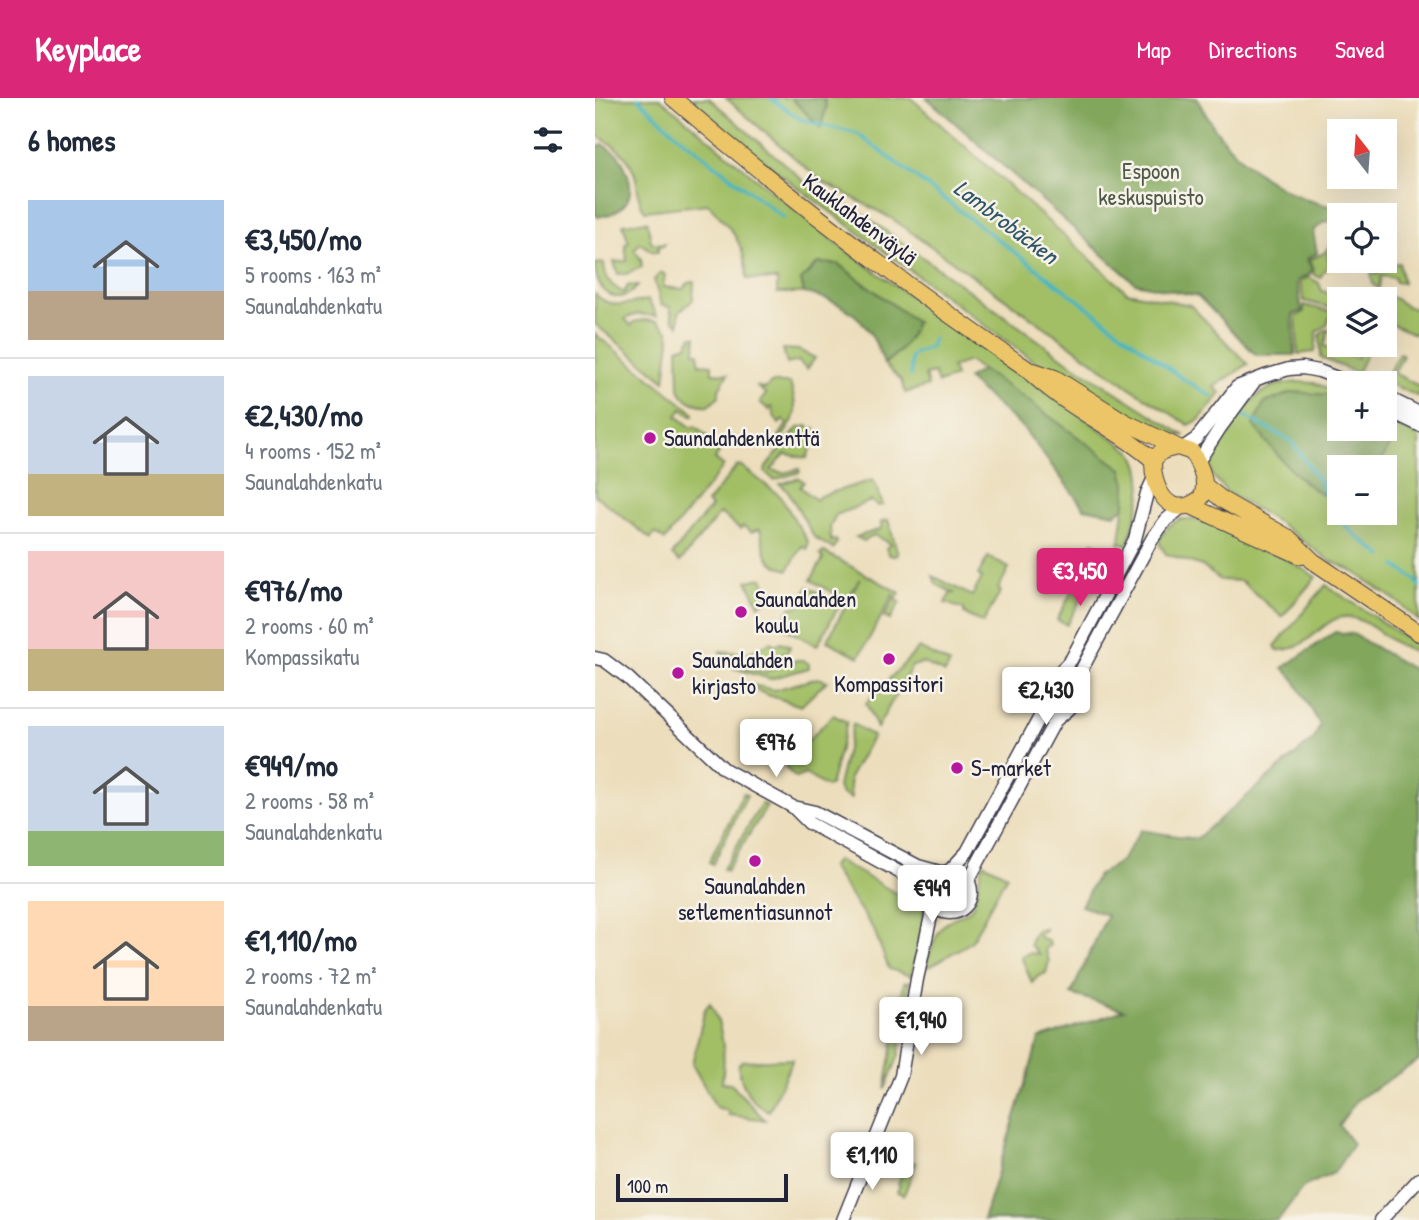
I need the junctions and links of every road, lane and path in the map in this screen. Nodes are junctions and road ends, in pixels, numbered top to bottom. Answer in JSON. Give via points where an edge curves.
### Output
{"nodes":[{"id":1,"x":673,"y":98,"type":"edge"},
{"id":2,"x":1026,"y":368,"type":"junction"},
{"id":3,"x":1327,"y":374,"type":"edge"},
{"id":4,"x":1254,"y":382,"type":"junction"},
{"id":5,"x":1397,"y":402,"type":"edge"},
{"id":6,"x":1419,"y":413,"type":"edge"},
{"id":7,"x":1397,"y":414,"type":"edge"},
{"id":8,"x":1419,"y":425,"type":"edge"},
{"id":9,"x":1180,"y":447,"type":"junction"},
{"id":10,"x":1153,"y":460,"type":"junction"},
{"id":11,"x":1198,"y":462,"type":"junction"},
{"id":12,"x":1153,"y":478,"type":"junction"},
{"id":13,"x":1204,"y":485,"type":"junction"},
{"id":14,"x":1187,"y":506,"type":"junction"},
{"id":15,"x":1313,"y":561,"type":"junction"},
{"id":16,"x":1419,"y":633,"type":"edge"},
{"id":17,"x":595,"y":658,"type":"edge"},
{"id":18,"x":1055,"y":677,"type":"junction"},
{"id":19,"x":1075,"y":687,"type":"junction"},
{"id":20,"x":1043,"y":704,"type":"junction"},
{"id":21,"x":1064,"y":712,"type":"junction"},
{"id":22,"x":793,"y":807,"type":"junction"},
{"id":23,"x":945,"y":871,"type":"junction"},
{"id":24,"x":968,"y":881,"type":"junction"},
{"id":25,"x":930,"y":897,"type":"junction"},
{"id":26,"x":951,"y":913,"type":"junction"},
{"id":27,"x":924,"y":948,"type":"junction"},
{"id":28,"x":1419,"y":1179,"type":"edge"},
{"id":29,"x":843,"y":1220,"type":"edge"},
{"id":30,"x":1381,"y":1220,"type":"edge"}],
"edges":[{"from":1,"to":2,"type":"main road","name":"Kauklahdenväylä","via":[[899,278]]},
{"from":2,"to":9,"type":"main road","name":"Kauklahdenväylä","via":[[1055,378],[1125,422]]},
{"from":2,"to":10,"type":"main road","name":"Kauklahdenväylä"},
{"from":3,"to":4,"type":"street","via":[[1303,368],[1275,372]]},
{"from":4,"to":9,"type":"street","via":[[1237,387],[1201,433]]},
{"from":4,"to":11,"type":"street"},
{"from":5,"to":6,"type":"street"},
{"from":7,"to":8,"type":"street"},
{"from":9,"to":10,"type":"main road","via":[[1162,451]]},
{"from":9,"to":11,"type":"main road","via":[[1192,452]]},
{"from":10,"to":12,"type":"main road"},
{"from":11,"to":13,"type":"main road"},
{"from":12,"to":14,"type":"main road","via":[[1165,500]]},
{"from":12,"to":18,"type":"street","via":[[1135,539],[1071,660]]},
{"from":13,"to":14,"type":"main road","via":[[1201,498]]},
{"from":13,"to":15,"type":"main road","via":[[1289,538]]},
{"from":14,"to":15,"type":"main road"},
{"from":14,"to":19,"type":"street","via":[[1166,520],[1151,539]]},
{"from":15,"to":16,"type":"main road"},
{"from":17,"to":22,"type":"street","via":[[628,678],[724,769]]},
{"from":18,"to":19,"type":"street","via":[[1065,678]]},
{"from":18,"to":20,"type":"street","via":[[1041,691]]},
{"from":19,"to":21,"type":"street","via":[[1074,704]]},
{"from":20,"to":21,"type":"street"},
{"from":20,"to":23,"type":"street","via":[[967,852]]},
{"from":21,"to":24,"type":"street"},
{"from":22,"to":23,"type":"street","via":[[815,812],[918,866]]},
{"from":22,"to":25,"type":"street","via":[[809,823],[921,884]]},
{"from":23,"to":24,"type":"street","via":[[963,874]]},
{"from":23,"to":25,"type":"street","via":[[933,878]]},
{"from":24,"to":26,"type":"street","via":[[969,902]]},
{"from":25,"to":26,"type":"street","via":[[938,909]]},
{"from":25,"to":27,"type":"street"},
{"from":26,"to":27,"type":"street"},
{"from":27,"to":29,"type":"street","via":[[901,1076]]},
{"from":28,"to":30,"type":"street"}]}
